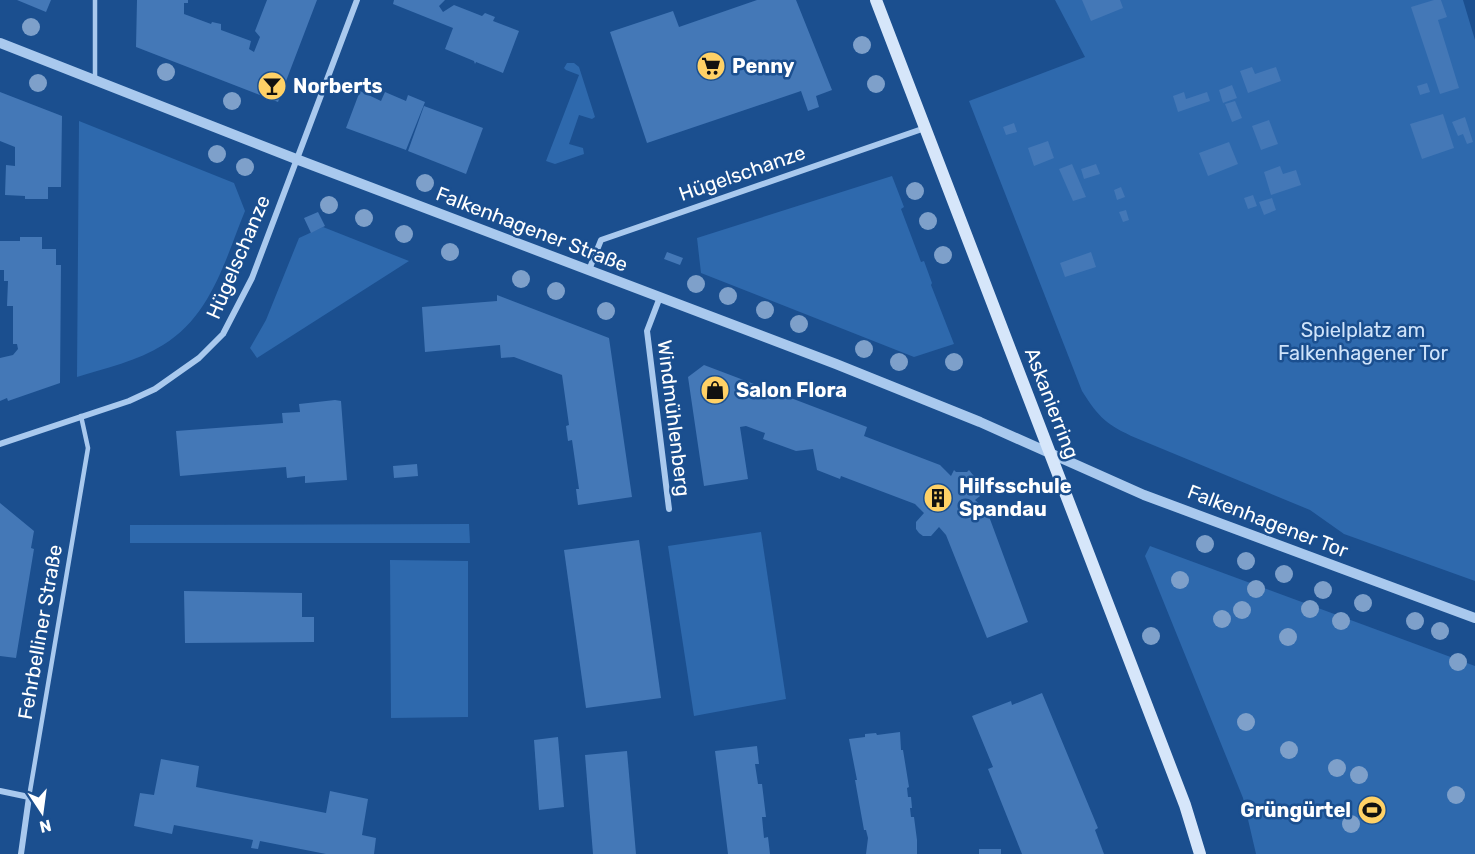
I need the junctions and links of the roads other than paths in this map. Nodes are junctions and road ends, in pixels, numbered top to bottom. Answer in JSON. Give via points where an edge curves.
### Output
{"nodes":[{"id":1,"x":95,"y":0,"type":"edge"},
{"id":2,"x":357,"y":0,"type":"edge"},
{"id":3,"x":876,"y":0,"type":"edge"},
{"id":4,"x":0,"y":43,"type":"edge"},
{"id":5,"x":95,"y":80,"type":"junction"},
{"id":6,"x":925,"y":128,"type":"junction"},
{"id":7,"x":296,"y":159,"type":"junction"},
{"id":8,"x":589,"y":270,"type":"junction"},
{"id":9,"x":660,"y":297,"type":"junction"},
{"id":10,"x":81,"y":416,"type":"junction"},
{"id":11,"x":0,"y":444,"type":"edge"},
{"id":12,"x":1050,"y":453,"type":"junction"},
{"id":13,"x":669,"y":509,"type":"dead end"},
{"id":14,"x":1475,"y":618,"type":"edge"},
{"id":15,"x":0,"y":791,"type":"edge"},
{"id":16,"x":29,"y":797,"type":"junction"},
{"id":17,"x":21,"y":854,"type":"edge"},
{"id":18,"x":1200,"y":854,"type":"edge"}],
"edges":[{"from":1,"to":5,"type":"lane"},
{"from":2,"to":7,"type":"street","name":"Hügelschanze"},
{"from":3,"to":6,"type":"main road","name":"Askanierring"},
{"from":4,"to":5,"type":"street","name":"Falkenhagener Straße"},
{"from":5,"to":7,"type":"street","name":"Falkenhagener Straße"},
{"from":6,"to":8,"type":"street","name":"Hügelschanze","via":[[601,240]]},
{"from":6,"to":12,"type":"main road","name":"Askanierring"},
{"from":7,"to":8,"type":"street","name":"Falkenhagener Straße"},
{"from":7,"to":10,"type":"street","name":"Hügelschanze","via":[[252,278],[224,334],[199,358],[155,389]]},
{"from":8,"to":9,"type":"street","name":"Falkenhagener Straße"},
{"from":9,"to":12,"type":"street","name":"Falkenhagener Straße","via":[[857,372]]},
{"from":9,"to":13,"type":"street","name":"Windmühlenberg","via":[[647,331]]},
{"from":10,"to":11,"type":"street","name":"Hügelschanze"},
{"from":10,"to":16,"type":"lane","name":"Fehrbelliner Straße","via":[[88,448]]},
{"from":12,"to":14,"type":"street","name":"Falkenhagener Tor","via":[[1144,495]]},
{"from":12,"to":18,"type":"main road","name":"Askanierring","via":[[1185,805]]},
{"from":15,"to":16,"type":"street"},
{"from":16,"to":17,"type":"street","name":"Fehrbelliner Straße"}]}
